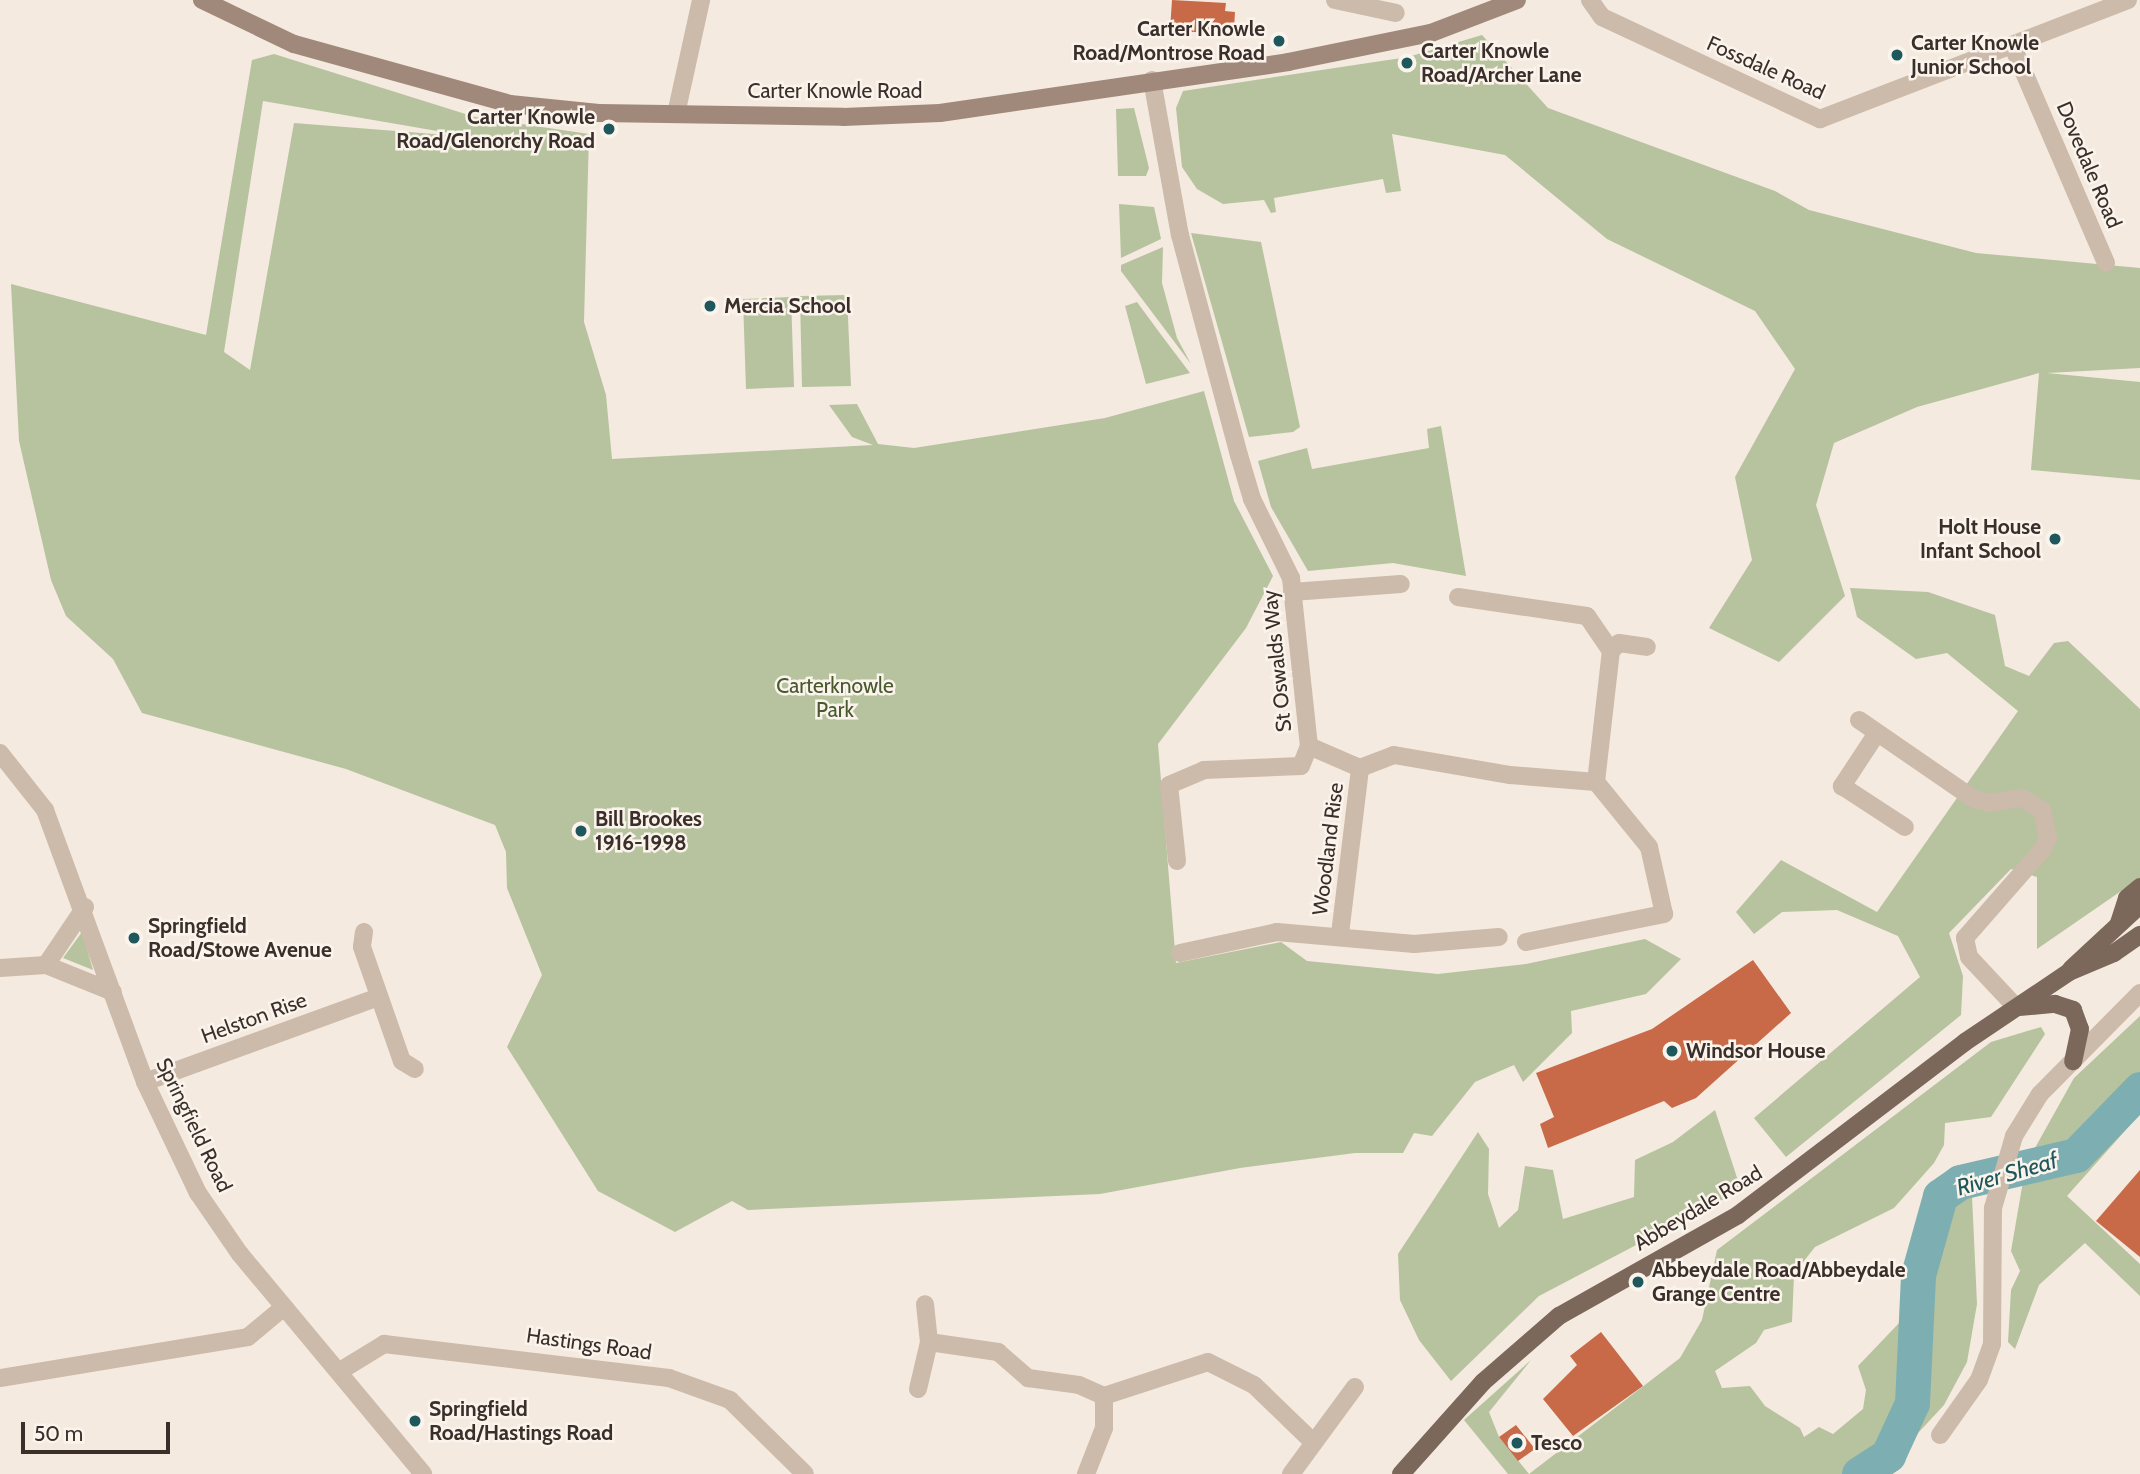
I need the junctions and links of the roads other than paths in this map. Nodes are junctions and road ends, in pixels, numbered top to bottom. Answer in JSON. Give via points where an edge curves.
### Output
{"nodes":[{"id":1,"x":202,"y":0,"type":"edge"},
{"id":2,"x":701,"y":0,"type":"edge"},
{"id":3,"x":1335,"y":0,"type":"edge"},
{"id":4,"x":1517,"y":0,"type":"edge"},
{"id":5,"x":1590,"y":0,"type":"edge"},
{"id":6,"x":2128,"y":0,"type":"edge"},
{"id":7,"x":1397,"y":6,"type":"edge"},
{"id":8,"x":1404,"y":40,"type":"junction"},
{"id":9,"x":2013,"y":47,"type":"junction"},
{"id":10,"x":1152,"y":80,"type":"junction"},
{"id":11,"x":676,"y":114,"type":"junction"},
{"id":12,"x":2106,"y":263,"type":"dead end"},
{"id":13,"x":1401,"y":584,"type":"dead end"},
{"id":14,"x":1292,"y":592,"type":"junction"},
{"id":15,"x":1458,"y":597,"type":"dead end"},
{"id":16,"x":1647,"y":647,"type":"dead end"},
{"id":17,"x":1611,"y":651,"type":"junction"},
{"id":18,"x":1859,"y":720,"type":"dead end"},
{"id":19,"x":1877,"y":733,"type":"junction"},
{"id":20,"x":1309,"y":746,"type":"junction"},
{"id":21,"x":0,"y":753,"type":"edge"},
{"id":22,"x":1360,"y":768,"type":"junction"},
{"id":23,"x":1596,"y":782,"type":"junction"},
{"id":24,"x":1905,"y":827,"type":"dead end"},
{"id":25,"x":1177,"y":861,"type":"dead end"},
{"id":26,"x":2140,"y":887,"type":"edge"},
{"id":27,"x":2140,"y":905,"type":"edge"},
{"id":28,"x":85,"y":907,"type":"junction"},
{"id":29,"x":2119,"y":923,"type":"junction"},
{"id":30,"x":364,"y":932,"type":"dead end"},
{"id":31,"x":1340,"y":934,"type":"junction"},
{"id":32,"x":2140,"y":935,"type":"edge"},
{"id":33,"x":1499,"y":937,"type":"dead end"},
{"id":34,"x":1526,"y":942,"type":"dead end"},
{"id":35,"x":1180,"y":953,"type":"dead end"},
{"id":36,"x":46,"y":965,"type":"junction"},
{"id":37,"x":0,"y":968,"type":"edge"},
{"id":38,"x":2069,"y":972,"type":"junction"},
{"id":39,"x":2138,"y":991,"type":"edge"},
{"id":40,"x":113,"y":992,"type":"junction"},
{"id":41,"x":379,"y":998,"type":"junction"},
{"id":42,"x":2016,"y":1007,"type":"junction"},
{"id":43,"x":2073,"y":1061,"type":"junction"},
{"id":44,"x":415,"y":1069,"type":"dead end"},
{"id":45,"x":145,"y":1082,"type":"junction"},
{"id":46,"x":925,"y":1304,"type":"dead end"},
{"id":47,"x":284,"y":1307,"type":"junction"},
{"id":48,"x":929,"y":1342,"type":"junction"},
{"id":49,"x":340,"y":1371,"type":"junction"},
{"id":50,"x":0,"y":1378,"type":"edge"},
{"id":51,"x":1355,"y":1387,"type":"dead end"},
{"id":52,"x":918,"y":1388,"type":"dead end"},
{"id":53,"x":1104,"y":1396,"type":"junction"},
{"id":54,"x":1940,"y":1435,"type":"dead end"},
{"id":55,"x":1314,"y":1443,"type":"junction"},
{"id":56,"x":423,"y":1474,"type":"edge"},
{"id":57,"x":805,"y":1474,"type":"edge"},
{"id":58,"x":1086,"y":1474,"type":"edge"},
{"id":59,"x":1291,"y":1474,"type":"edge"},
{"id":60,"x":1401,"y":1474,"type":"edge"}],
"edges":[{"from":1,"to":11,"type":"street","name":"Carter Knowle Road","via":[[295,44],[510,104]]},
{"from":2,"to":11,"type":"street"},
{"from":3,"to":7,"type":"street"},
{"from":4,"to":8,"type":"street","name":"Carter Knowle Road"},
{"from":5,"to":9,"type":"street","name":"Fossdale Road","via":[[1602,17],[1821,119]]},
{"from":6,"to":9,"type":"street","name":"Fossdale Road"},
{"from":7,"to":8,"type":"street"},
{"from":8,"to":10,"type":"street","name":"Carter Knowle Road"},
{"from":9,"to":12,"type":"street","name":"Dovedale Road"},
{"from":10,"to":11,"type":"street","name":"Carter Knowle Road","via":[[890,117]]},
{"from":10,"to":14,"type":"street","name":"St Oswalds Way","via":[[1180,235],[1251,499],[1291,578]]},
{"from":13,"to":14,"type":"street"},
{"from":14,"to":20,"type":"street","name":"St Oswalds Way"},
{"from":15,"to":17,"type":"street","via":[[1587,616]]},
{"from":16,"to":17,"type":"street","via":[[1619,643]]},
{"from":17,"to":23,"type":"street"},
{"from":18,"to":19,"type":"street"},
{"from":19,"to":24,"type":"street","via":[[1842,786]]},
{"from":19,"to":42,"type":"street","via":[[1974,799],[1989,803],[2022,799],[2042,810],[2048,838],[2042,850],[1965,938],[1969,957]]},
{"from":20,"to":22,"type":"street","name":"St Oswalds Way"},
{"from":20,"to":25,"type":"street","via":[[1301,766],[1204,770],[1169,785]]},
{"from":21,"to":28,"type":"street","name":"Springfield Road","via":[[45,810]]},
{"from":22,"to":23,"type":"street","via":[[1394,755],[1510,775]]},
{"from":22,"to":31,"type":"street","name":"Woodland Rise"},
{"from":23,"to":34,"type":"street","via":[[1648,847],[1664,914]]},
{"from":26,"to":29,"type":"main road","name":"Abbeydale Road","via":[[2127,898]]},
{"from":27,"to":29,"type":"main road","name":"Abbeydale Road"},
{"from":28,"to":36,"type":"street"},
{"from":28,"to":40,"type":"street","name":"Springfield Road"},
{"from":29,"to":38,"type":"main road","name":"Abbeydale Road"},
{"from":30,"to":41,"type":"street","via":[[362,947]]},
{"from":31,"to":33,"type":"street","via":[[1413,944]]},
{"from":31,"to":35,"type":"street","via":[[1277,932]]},
{"from":32,"to":38,"type":"main road","name":"Abbeydale Road"},
{"from":36,"to":37,"type":"street"},
{"from":36,"to":40,"type":"street"},
{"from":38,"to":42,"type":"main road","name":"Abbeydale Road"},
{"from":39,"to":43,"type":"street"},
{"from":40,"to":45,"type":"street","name":"Springfield Road"},
{"from":41,"to":44,"type":"street","via":[[402,1061]]},
{"from":41,"to":45,"type":"street","name":"Helston Rise"},
{"from":42,"to":43,"type":"main road","via":[[2055,1004],[2073,1010],[2080,1029]]},
{"from":42,"to":60,"type":"main road","name":"Abbeydale Road","via":[[1761,1200],[1559,1316],[1483,1382]]},
{"from":43,"to":54,"type":"street","via":[[2029,1108],[2004,1161],[1993,1208],[1992,1344],[1973,1392]]},
{"from":45,"to":47,"type":"street","name":"Springfield Road","via":[[198,1192]]},
{"from":46,"to":48,"type":"street"},
{"from":47,"to":49,"type":"street","name":"Springfield Road"},
{"from":47,"to":50,"type":"street","via":[[248,1337]]},
{"from":48,"to":52,"type":"street"},
{"from":48,"to":53,"type":"street","via":[[998,1352],[1028,1378],[1079,1385]]},
{"from":49,"to":56,"type":"street","name":"Springfield Road"},
{"from":49,"to":57,"type":"street","name":"Hastings Road","via":[[384,1344],[669,1378],[730,1401]]},
{"from":51,"to":55,"type":"street"},
{"from":53,"to":55,"type":"street","via":[[1208,1362],[1255,1385]]},
{"from":53,"to":58,"type":"street","via":[[1104,1428]]},
{"from":55,"to":59,"type":"street"}]}
